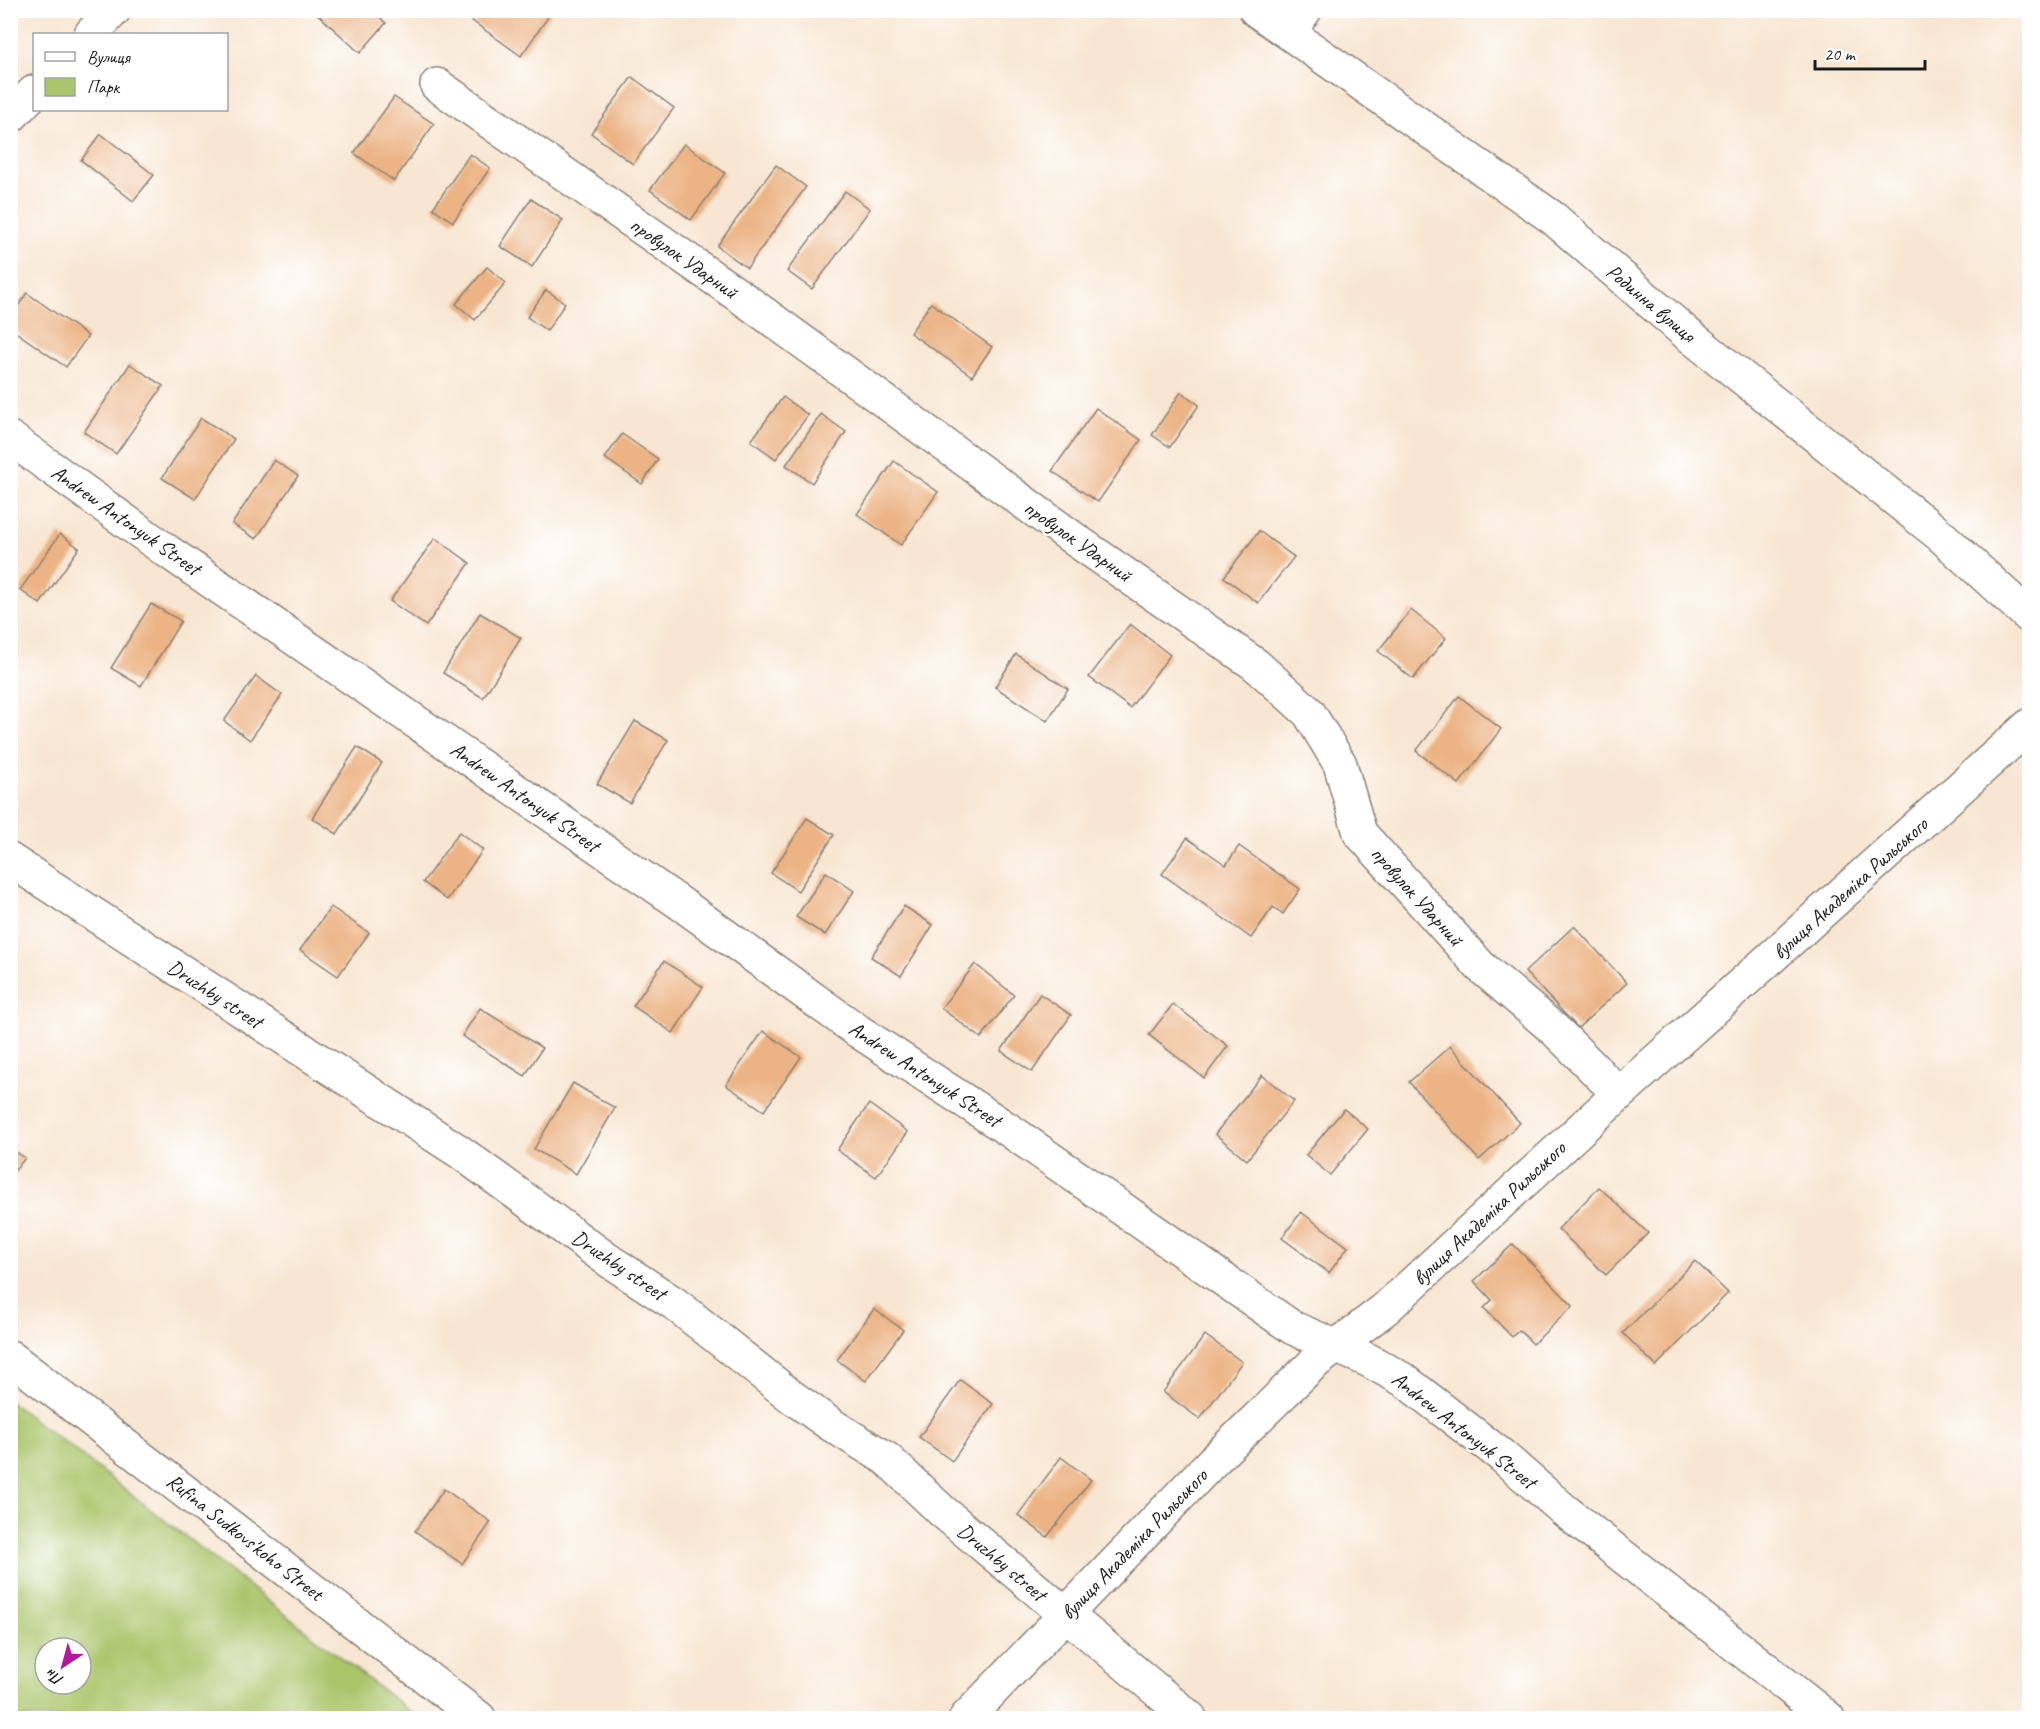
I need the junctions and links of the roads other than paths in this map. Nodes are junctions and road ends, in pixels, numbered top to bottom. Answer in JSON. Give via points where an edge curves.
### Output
{"nodes":[{"id":1,"x":114,"y":10,"type":"edge"},
{"id":2,"x":1256,"y":10,"type":"edge"},
{"id":3,"x":1297,"y":21,"type":"edge"},
{"id":4,"x":92,"y":33,"type":"edge"},
{"id":5,"x":437,"y":85,"type":"dead end"},
{"id":6,"x":33,"y":93,"type":"edge"},
{"id":7,"x":10,"y":117,"type":"edge"},
{"id":8,"x":10,"y":438,"type":"edge"},
{"id":9,"x":2030,"y":617,"type":"edge"},
{"id":10,"x":2030,"y":725,"type":"edge"},
{"id":11,"x":10,"y":860,"type":"edge"},
{"id":12,"x":1619,"y":1094,"type":"junction"},
{"id":13,"x":1336,"y":1347,"type":"junction"},
{"id":14,"x":10,"y":1357,"type":"edge"},
{"id":15,"x":1064,"y":1614,"type":"junction"},
{"id":16,"x":479,"y":1719,"type":"edge"},
{"id":17,"x":966,"y":1719,"type":"edge"},
{"id":18,"x":1190,"y":1719,"type":"edge"},
{"id":19,"x":1828,"y":1719,"type":"edge"}],
"edges":[{"from":1,"to":4,"type":"street"},
{"from":2,"to":3,"type":"street","name":"Родинна вулиця"},
{"from":3,"to":9,"type":"street","name":"Родинна вулиця","via":[[1553,218],[1685,332],[1940,535]]},
{"from":5,"to":12,"type":"street","name":"провулок Ударний","via":[[1256,665],[1309,713],[1340,764],[1360,833],[1480,966],[1556,1031]]},
{"from":6,"to":7,"type":"street"},
{"from":8,"to":13,"type":"street","name":"Andrew Antonyuk Street","via":[[858,1031],[1012,1132],[1293,1329]]},
{"from":10,"to":12,"type":"street","name":"вулиця Академіка Рильського"},
{"from":11,"to":15,"type":"street","name":"Druzhby street","via":[[460,1152],[675,1304],[792,1397],[887,1459]]},
{"from":12,"to":13,"type":"street","name":"вулиця Академіка Рильського","via":[[1385,1309]]},
{"from":13,"to":15,"type":"street","name":"вулиця Академіка Рильського","via":[[1312,1364]]},
{"from":13,"to":19,"type":"street","name":"Andrew Antonyuk Street","via":[[1404,1380]]},
{"from":14,"to":16,"type":"street","name":"Rufina Sudkovs'koho Street"},
{"from":15,"to":17,"type":"street","name":"вулиця Академіка Рильського"},
{"from":15,"to":18,"type":"street","name":"Druzhby street"}]}
